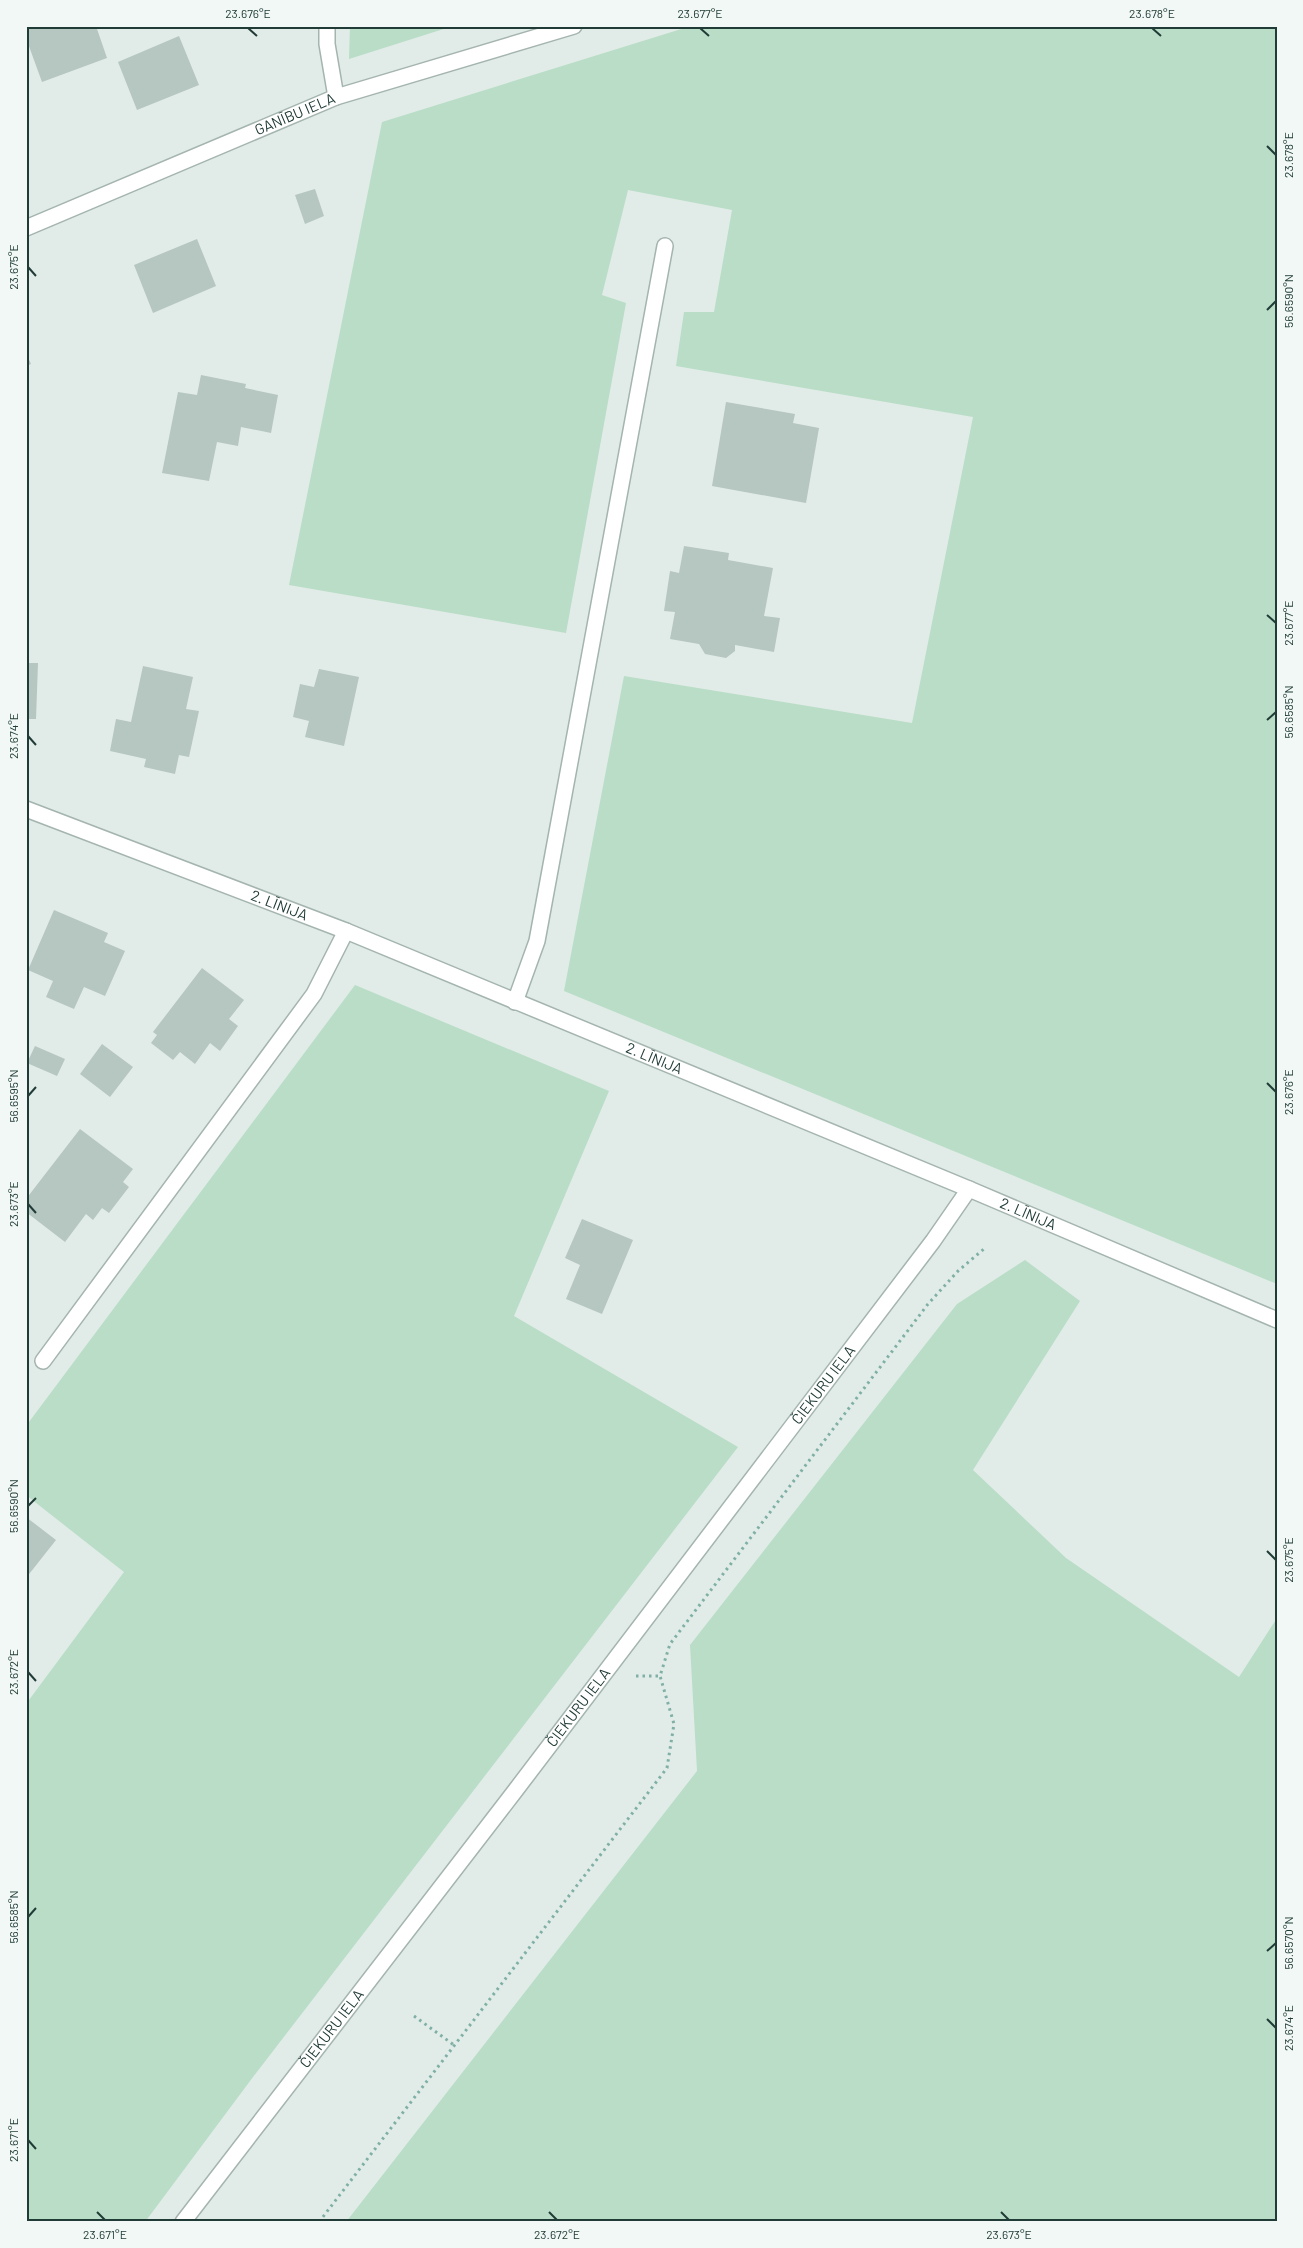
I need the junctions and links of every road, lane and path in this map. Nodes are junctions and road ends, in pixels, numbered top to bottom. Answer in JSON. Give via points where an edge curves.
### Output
{"nodes":[{"id":1,"x":327,"y":26,"type":"edge"},
{"id":2,"x":574,"y":26,"type":"edge"},
{"id":3,"x":336,"y":97,"type":"junction"},
{"id":4,"x":26,"y":228,"type":"edge"},
{"id":5,"x":665,"y":246,"type":"dead end"},
{"id":6,"x":26,"y":809,"type":"edge"},
{"id":7,"x":346,"y":931,"type":"junction"},
{"id":8,"x":515,"y":1002,"type":"junction"},
{"id":9,"x":969,"y":1189,"type":"junction"},
{"id":10,"x":985,"y":1248,"type":"dead end"},
{"id":11,"x":1277,"y":1320,"type":"edge"},
{"id":12,"x":43,"y":1361,"type":"dead end"},
{"id":13,"x":414,"y":2016,"type":"dead end"},
{"id":14,"x":454,"y":2045,"type":"junction"},
{"id":15,"x":184,"y":2222,"type":"edge"},
{"id":16,"x":319,"y":2222,"type":"edge"}],
"edges":[{"from":1,"to":3,"type":"street"},
{"from":2,"to":3,"type":"street","name":"GANĪBU IELA"},
{"from":3,"to":4,"type":"street","name":"GANĪBU IELA"},
{"from":5,"to":8,"type":"street","via":[[537,941]]},
{"from":6,"to":7,"type":"street","name":"2. LĪNIJA"},
{"from":7,"to":8,"type":"street","name":"2. LĪNIJA"},
{"from":7,"to":12,"type":"street","via":[[314,994]]},
{"from":8,"to":9,"type":"street","name":"2. LĪNIJA"},
{"from":9,"to":11,"type":"street","name":"2. LĪNIJA"},
{"from":9,"to":15,"type":"street","name":"ČIEKURU IELA","via":[[721,1520]]},
{"from":10,"to":14,"type":"path","via":[[958,1271],[928,1304],[670,1644],[660,1676],[674,1724],[667,1768]]},
{"from":13,"to":14,"type":"path"},
{"from":14,"to":16,"type":"path"}]}
